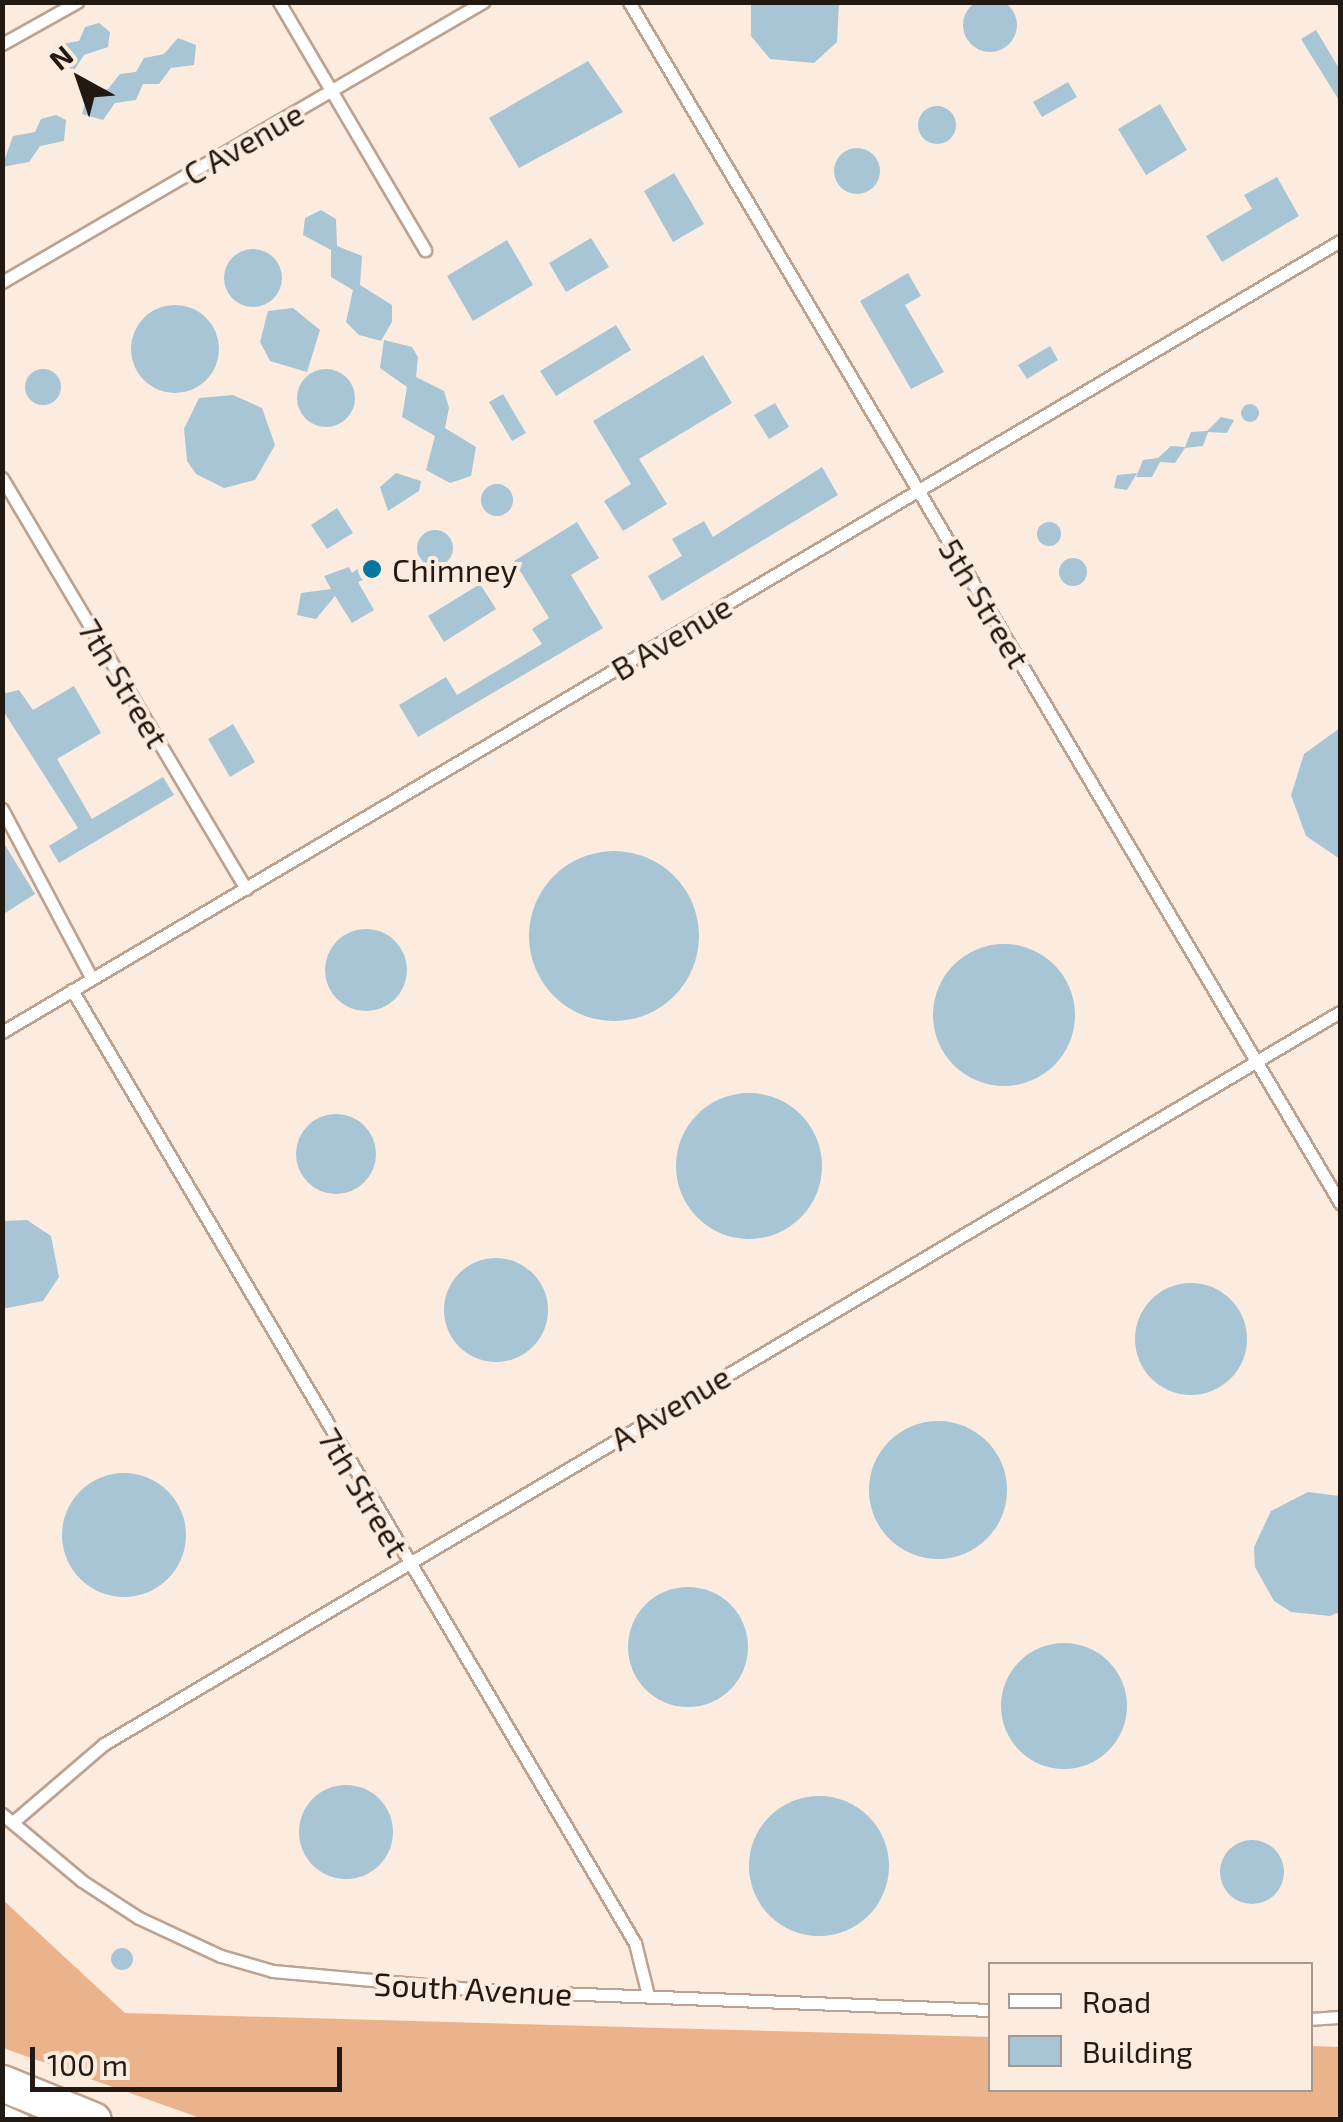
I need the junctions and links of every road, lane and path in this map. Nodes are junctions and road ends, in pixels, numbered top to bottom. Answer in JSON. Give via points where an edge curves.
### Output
{"nodes":[{"id":1,"x":77,"y":2,"type":"edge"},
{"id":2,"x":279,"y":2,"type":"edge"},
{"id":3,"x":483,"y":2,"type":"edge"},
{"id":4,"x":629,"y":2,"type":"edge"},
{"id":5,"x":2,"y":44,"type":"edge"},
{"id":6,"x":332,"y":92,"type":"junction"},
{"id":7,"x":1340,"y":242,"type":"edge"},
{"id":8,"x":425,"y":250,"type":"dead end"},
{"id":9,"x":2,"y":282,"type":"edge"},
{"id":10,"x":2,"y":478,"type":"edge"},
{"id":11,"x":919,"y":491,"type":"junction"},
{"id":12,"x":2,"y":809,"type":"edge"},
{"id":13,"x":246,"y":889,"type":"junction"},
{"id":14,"x":92,"y":979,"type":"junction"},
{"id":15,"x":72,"y":990,"type":"junction"},
{"id":16,"x":1340,"y":1012,"type":"edge"},
{"id":17,"x":2,"y":1032,"type":"edge"},
{"id":18,"x":1256,"y":1062,"type":"junction"},
{"id":19,"x":1340,"y":1203,"type":"edge"},
{"id":20,"x":406,"y":1563,"type":"junction"},
{"id":21,"x":8,"y":1818,"type":"edge"},
{"id":22,"x":648,"y":1996,"type":"junction"},
{"id":23,"x":988,"y":2010,"type":"edge"},
{"id":24,"x":1340,"y":2018,"type":"edge"},
{"id":25,"x":1313,"y":2019,"type":"edge"},
{"id":26,"x":2,"y":2083,"type":"edge"},
{"id":27,"x":2,"y":2110,"type":"edge"},
{"id":28,"x":24,"y":2120,"type":"edge"},
{"id":29,"x":92,"y":2120,"type":"edge"}],
"edges":[{"from":1,"to":5,"type":"lane"},
{"from":2,"to":6,"type":"lane"},
{"from":3,"to":6,"type":"lane","name":"C Avenue"},
{"from":4,"to":11,"type":"lane","name":"5th Street"},
{"from":6,"to":8,"type":"lane"},
{"from":6,"to":9,"type":"lane","name":"C Avenue"},
{"from":7,"to":11,"type":"lane","name":"B Avenue"},
{"from":10,"to":13,"type":"lane","name":"7th Street"},
{"from":11,"to":13,"type":"lane","name":"B Avenue"},
{"from":11,"to":18,"type":"lane","name":"5th Street"},
{"from":12,"to":14,"type":"lane"},
{"from":13,"to":14,"type":"lane","name":"B Avenue"},
{"from":14,"to":15,"type":"lane","name":"B Avenue"},
{"from":15,"to":17,"type":"lane","name":"B Avenue"},
{"from":15,"to":20,"type":"lane","name":"7th Street"},
{"from":16,"to":18,"type":"lane","name":"A Avenue"},
{"from":18,"to":19,"type":"lane","name":"5th Street"},
{"from":18,"to":20,"type":"lane","name":"A Avenue"},
{"from":20,"to":21,"type":"lane","name":"A Avenue","via":[[104,1744]]},
{"from":20,"to":22,"type":"lane","name":"7th Street","via":[[635,1943]]},
{"from":21,"to":22,"type":"lane","name":"South Avenue","via":[[82,1881],[139,1918],[242,1963],[338,1980]]},
{"from":22,"to":23,"type":"lane","name":"South Avenue"},
{"from":24,"to":25,"type":"lane"},
{"from":26,"to":29,"type":"main road"},
{"from":27,"to":28,"type":"lane"}]}
